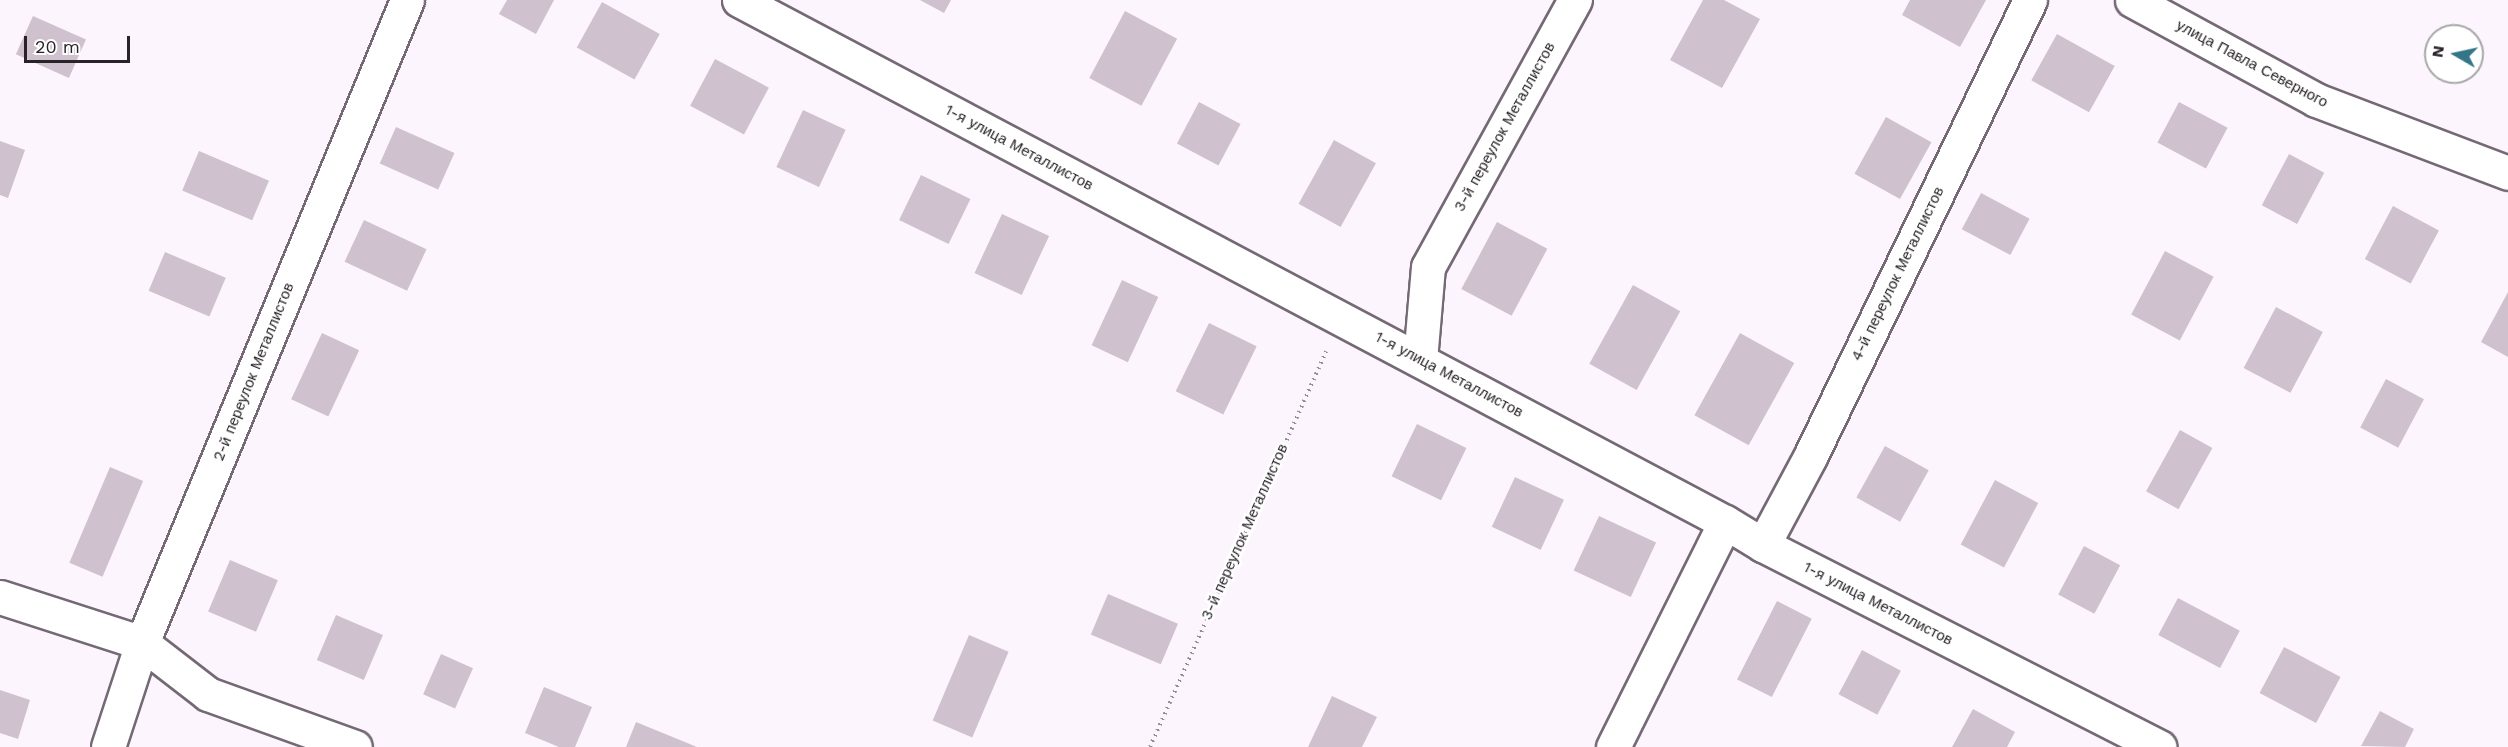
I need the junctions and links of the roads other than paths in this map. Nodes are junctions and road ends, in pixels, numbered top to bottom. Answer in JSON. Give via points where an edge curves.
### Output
{"nodes":[{"id":1,"x":407,"y":0,"type":"edge"},
{"id":2,"x":739,"y":0,"type":"edge"},
{"id":3,"x":1575,"y":0,"type":"edge"},
{"id":4,"x":2030,"y":0,"type":"edge"},
{"id":5,"x":2132,"y":0,"type":"edge"},
{"id":6,"x":2508,"y":173,"type":"edge"},
{"id":7,"x":1420,"y":360,"type":"junction"},
{"id":8,"x":1725,"y":522,"type":"junction"},
{"id":9,"x":1763,"y":545,"type":"junction"},
{"id":10,"x":0,"y":597,"type":"edge"},
{"id":11,"x":142,"y":643,"type":"junction"},
{"id":12,"x":108,"y":747,"type":"edge"},
{"id":13,"x":355,"y":747,"type":"edge"},
{"id":14,"x":1613,"y":747,"type":"edge"},
{"id":15,"x":2160,"y":747,"type":"edge"}],
"edges":[{"from":1,"to":11,"type":"street","name":"2-й переулок Металлистов"},
{"from":2,"to":7,"type":"street","name":"1-я улица Металлистов"},
{"from":3,"to":7,"type":"street","name":"3-й переулок Металлистов","via":[[1428,267]]},
{"from":4,"to":9,"type":"street","name":"4-й переулок Металлистов","via":[[1810,457]]},
{"from":5,"to":6,"type":"street","name":"улица Павла Северного","via":[[2316,100]]},
{"from":7,"to":8,"type":"street","name":"1-я улица Металлистов"},
{"from":8,"to":9,"type":"street","name":"1-я улица Металлистов"},
{"from":8,"to":14,"type":"street"},
{"from":9,"to":15,"type":"street","name":"1-я улица Металлистов"},
{"from":10,"to":11,"type":"street"},
{"from":11,"to":12,"type":"street","name":"2-й переулок Металлистов"},
{"from":11,"to":13,"type":"street","via":[[208,694]]}]}
